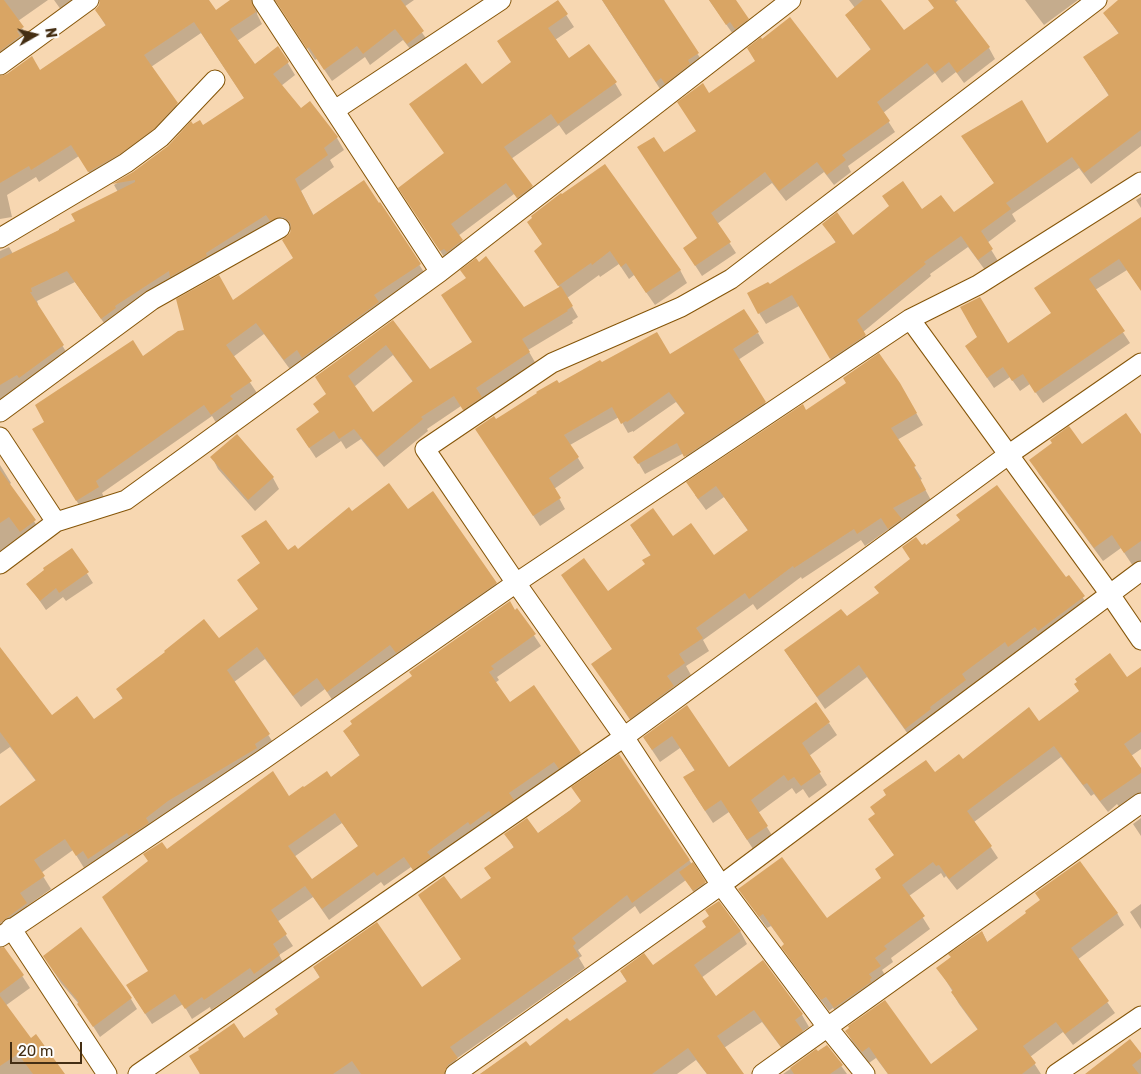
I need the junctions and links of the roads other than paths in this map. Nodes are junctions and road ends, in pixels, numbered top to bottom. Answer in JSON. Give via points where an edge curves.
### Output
{"nodes":[{"id":1,"x":89,"y":0,"type":"edge"},
{"id":2,"x":262,"y":0,"type":"edge"},
{"id":3,"x":501,"y":0,"type":"edge"},
{"id":4,"x":792,"y":0,"type":"edge"},
{"id":5,"x":1097,"y":0,"type":"edge"},
{"id":6,"x":0,"y":65,"type":"edge"},
{"id":7,"x":215,"y":80,"type":"dead end"},
{"id":8,"x":335,"y":110,"type":"junction"},
{"id":9,"x":1141,"y":182,"type":"edge"},
{"id":10,"x":280,"y":228,"type":"dead end"},
{"id":11,"x":0,"y":238,"type":"edge"},
{"id":12,"x":440,"y":272,"type":"junction"},
{"id":13,"x":910,"y":319,"type":"junction"},
{"id":14,"x":1141,"y":363,"type":"edge"},
{"id":15,"x":0,"y":412,"type":"edge"},
{"id":16,"x":0,"y":437,"type":"edge"},
{"id":17,"x":1008,"y":455,"type":"junction"},
{"id":18,"x":56,"y":522,"type":"junction"},
{"id":19,"x":0,"y":564,"type":"edge"},
{"id":20,"x":1141,"y":571,"type":"edge"},
{"id":21,"x":516,"y":583,"type":"junction"},
{"id":22,"x":1109,"y":593,"type":"junction"},
{"id":23,"x":1141,"y":640,"type":"edge"},
{"id":24,"x":624,"y":737,"type":"junction"},
{"id":25,"x":1141,"y":803,"type":"edge"},
{"id":26,"x":721,"y":885,"type":"junction"},
{"id":27,"x":6,"y":932,"type":"edge"},
{"id":28,"x":1141,"y":1016,"type":"edge"},
{"id":29,"x":828,"y":1028,"type":"junction"},
{"id":30,"x":107,"y":1074,"type":"edge"},
{"id":31,"x":138,"y":1074,"type":"edge"},
{"id":32,"x":456,"y":1074,"type":"edge"},
{"id":33,"x":762,"y":1074,"type":"edge"},
{"id":34,"x":865,"y":1074,"type":"edge"},
{"id":35,"x":1056,"y":1074,"type":"edge"}],
"edges":[{"from":1,"to":6,"type":"street"},
{"from":2,"to":8,"type":"street"},
{"from":3,"to":8,"type":"street"},
{"from":4,"to":12,"type":"street"},
{"from":5,"to":21,"type":"street","via":[[731,279],[681,307],[552,363],[425,449]]},
{"from":7,"to":11,"type":"street","via":[[161,137],[126,163]]},
{"from":8,"to":12,"type":"street"},
{"from":9,"to":13,"type":"street","via":[[978,285]]},
{"from":10,"to":15,"type":"street","via":[[152,300]]},
{"from":12,"to":18,"type":"street","via":[[126,500]]},
{"from":13,"to":17,"type":"street"},
{"from":13,"to":21,"type":"street"},
{"from":14,"to":17,"type":"street"},
{"from":16,"to":18,"type":"street"},
{"from":17,"to":22,"type":"street"},
{"from":17,"to":24,"type":"street"},
{"from":18,"to":19,"type":"street"},
{"from":20,"to":22,"type":"street"},
{"from":21,"to":24,"type":"street"},
{"from":21,"to":27,"type":"street","via":[[264,759]]},
{"from":22,"to":23,"type":"street"},
{"from":22,"to":26,"type":"street"},
{"from":24,"to":26,"type":"street"},
{"from":24,"to":31,"type":"street"},
{"from":25,"to":29,"type":"street"},
{"from":26,"to":29,"type":"street"},
{"from":26,"to":32,"type":"street"},
{"from":27,"to":30,"type":"street"},
{"from":28,"to":35,"type":"street"},
{"from":29,"to":33,"type":"street"},
{"from":29,"to":34,"type":"street"}]}
